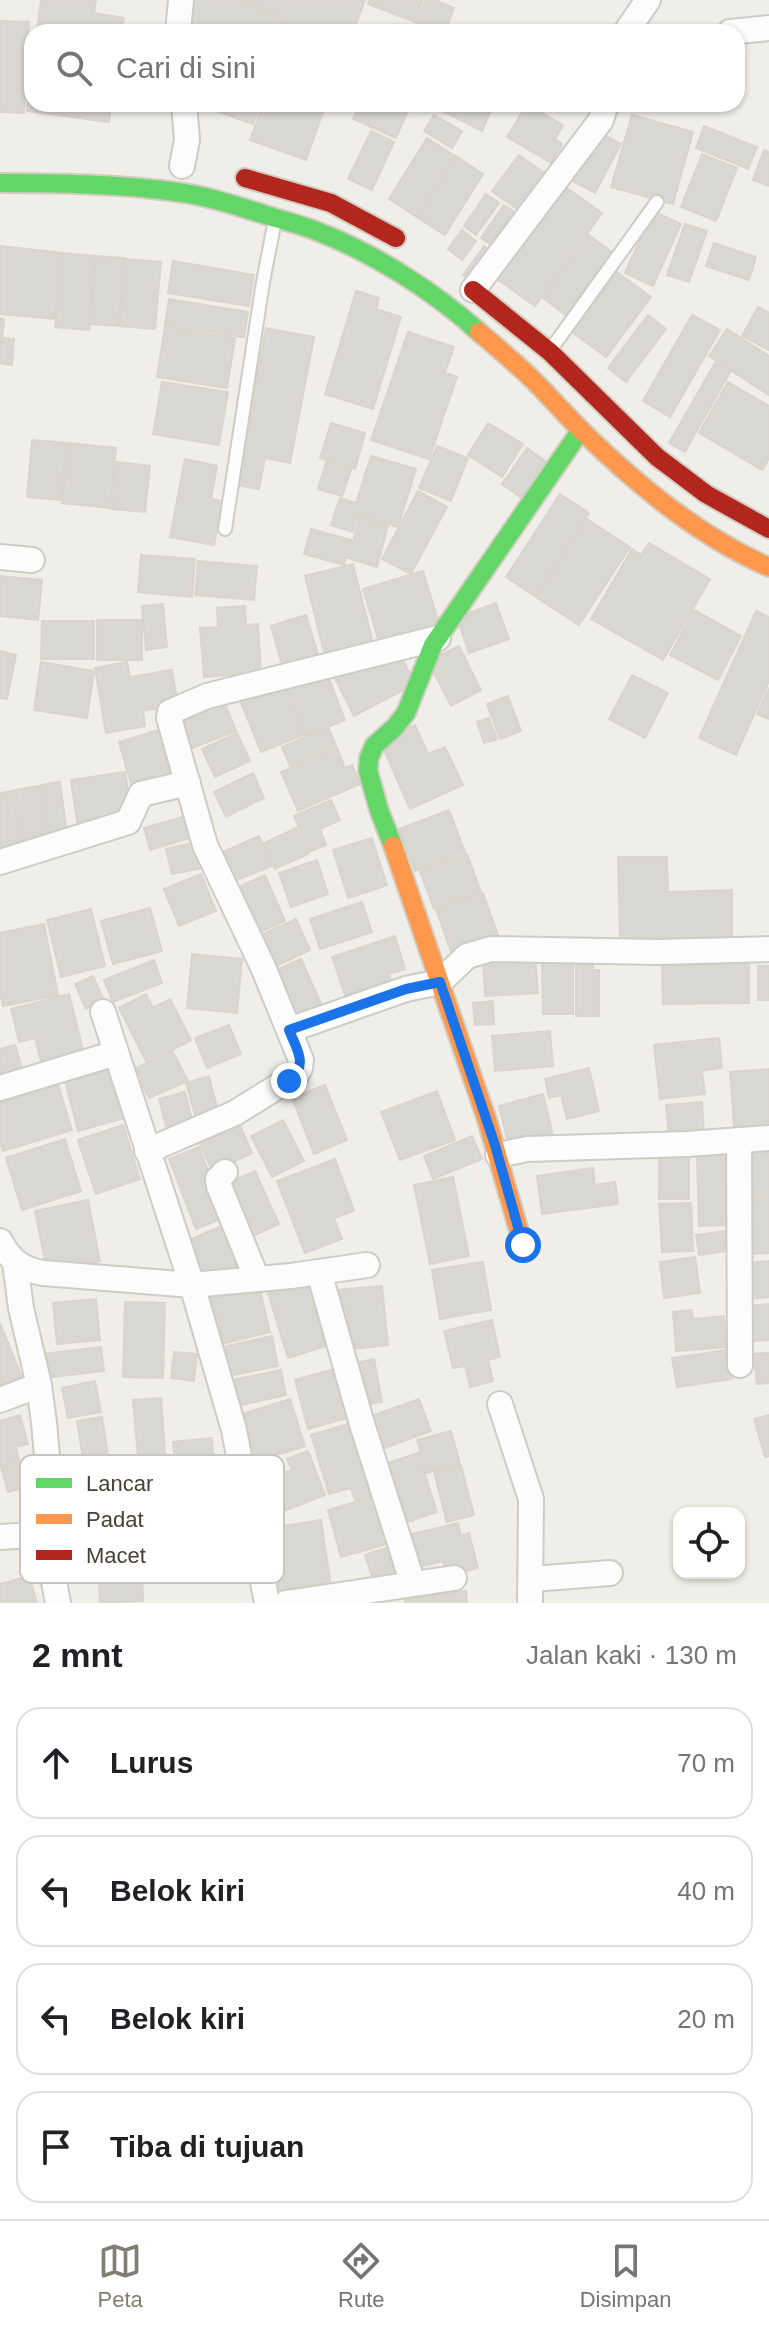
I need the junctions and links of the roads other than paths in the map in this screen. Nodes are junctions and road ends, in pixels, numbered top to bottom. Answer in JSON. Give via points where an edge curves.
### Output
{"nodes":[{"id":1,"x":181,"y":0,"type":"edge"},
{"id":2,"x":648,"y":0,"type":"edge"},
{"id":3,"x":179,"y":24,"type":"edge"},
{"id":4,"x":632,"y":24,"type":"edge"},
{"id":5,"x":769,"y":28,"type":"edge"},
{"id":6,"x":745,"y":30,"type":"edge"},
{"id":7,"x":185,"y":112,"type":"edge"},
{"id":8,"x":604,"y":112,"type":"edge"},
{"id":9,"x":182,"y":166,"type":"dead end"},
{"id":10,"x":234,"y":175,"type":"dead end"},
{"id":11,"x":0,"y":183,"type":"edge"},
{"id":12,"x":657,"y":202,"type":"dead end"},
{"id":13,"x":275,"y":218,"type":"junction"},
{"id":14,"x":412,"y":250,"type":"dead end"},
{"id":15,"x":467,"y":286,"type":"joint"},
{"id":16,"x":550,"y":352,"type":"junction"},
{"id":17,"x":581,"y":430,"type":"junction"},
{"id":18,"x":769,"y":500,"type":"edge"},
{"id":19,"x":762,"y":525,"type":"edge"},
{"id":20,"x":225,"y":529,"type":"dead end"},
{"id":21,"x":739,"y":554,"type":"junction"},
{"id":22,"x":0,"y":557,"type":"edge"},
{"id":23,"x":32,"y":560,"type":"dead end"},
{"id":24,"x":769,"y":567,"type":"edge"},
{"id":25,"x":438,"y":638,"type":"junction"},
{"id":26,"x":188,"y":783,"type":"junction"},
{"id":27,"x":0,"y":862,"type":"edge"},
{"id":28,"x":769,"y":949,"type":"edge"},
{"id":29,"x":440,"y":982,"type":"junction"},
{"id":30,"x":103,"y":1012,"type":"dead end"},
{"id":31,"x":289,"y":1030,"type":"junction"},
{"id":32,"x":116,"y":1053,"type":"junction"},
{"id":33,"x":0,"y":1088,"type":"edge"},
{"id":34,"x":769,"y":1138,"type":"edge"},
{"id":35,"x":739,"y":1140,"type":"junction"},
{"id":36,"x":497,"y":1150,"type":"junction"},
{"id":37,"x":147,"y":1151,"type":"junction"},
{"id":38,"x":225,"y":1172,"type":"dead end"},
{"id":39,"x":0,"y":1241,"type":"edge"},
{"id":40,"x":523,"y":1245,"type":"dead end"},
{"id":41,"x":15,"y":1262,"type":"junction"},
{"id":42,"x":367,"y":1265,"type":"dead end"},
{"id":43,"x":319,"y":1272,"type":"junction"},
{"id":44,"x":257,"y":1279,"type":"junction"},
{"id":45,"x":192,"y":1285,"type":"junction"},
{"id":46,"x":740,"y":1365,"type":"dead end"},
{"id":47,"x":39,"y":1385,"type":"junction"},
{"id":48,"x":0,"y":1400,"type":"edge"},
{"id":49,"x":500,"y":1404,"type":"dead end"},
{"id":50,"x":46,"y":1455,"type":"edge"},
{"id":51,"x":239,"y":1455,"type":"edge"},
{"id":52,"x":20,"y":1536,"type":"edge"},
{"id":53,"x":0,"y":1537,"type":"edge"},
{"id":54,"x":610,"y":1573,"type":"dead end"},
{"id":55,"x":454,"y":1578,"type":"dead end"},
{"id":56,"x":54,"y":1583,"type":"edge"},
{"id":57,"x":263,"y":1583,"type":"edge"},
{"id":58,"x":413,"y":1584,"type":"junction"},
{"id":59,"x":531,"y":1591,"type":"edge"},
{"id":60,"x":58,"y":1603,"type":"edge"},
{"id":61,"x":267,"y":1603,"type":"edge"},
{"id":62,"x":286,"y":1603,"type":"edge"}],
"edges":[{"from":1,"to":3,"type":"street"},
{"from":2,"to":4,"type":"street"},
{"from":5,"to":6,"type":"street"},
{"from":7,"to":9,"type":"street"},
{"from":8,"to":15,"type":"street"},
{"from":10,"to":14,"type":"main road","via":[[331,203]]},
{"from":11,"to":13,"type":"main road","via":[[178,192]]},
{"from":12,"to":16,"type":"lane"},
{"from":13,"to":17,"type":"main road","via":[[377,260],[456,311]]},
{"from":13,"to":20,"type":"lane"},
{"from":15,"to":16,"type":"main road"},
{"from":16,"to":19,"type":"main road","via":[[657,457],[706,494]]},
{"from":17,"to":21,"type":"main road","via":[[638,482]]},
{"from":17,"to":25,"type":"main road"},
{"from":18,"to":19,"type":"street"},
{"from":19,"to":21,"type":"street"},
{"from":21,"to":24,"type":"main road"},
{"from":22,"to":23,"type":"street"},
{"from":25,"to":26,"type":"street","via":[[207,696],[170,712]]},
{"from":25,"to":29,"type":"main road","via":[[406,713],[371,751],[368,771]]},
{"from":26,"to":27,"type":"street","via":[[141,794],[128,822]]},
{"from":26,"to":31,"type":"street","via":[[205,845]]},
{"from":28,"to":29,"type":"street","via":[[491,949],[467,956]]},
{"from":29,"to":31,"type":"street"},
{"from":29,"to":36,"type":"main road"},
{"from":30,"to":32,"type":"street"},
{"from":31,"to":37,"type":"street","via":[[301,1060],[296,1075],[235,1113]]},
{"from":32,"to":33,"type":"street"},
{"from":32,"to":37,"type":"street"},
{"from":34,"to":35,"type":"street"},
{"from":35,"to":36,"type":"street"},
{"from":35,"to":46,"type":"street"},
{"from":36,"to":40,"type":"main road"},
{"from":37,"to":45,"type":"street"},
{"from":38,"to":44,"type":"street","via":[[219,1186]]},
{"from":39,"to":41,"type":"street"},
{"from":41,"to":45,"type":"street","via":[[43,1273]]},
{"from":41,"to":47,"type":"street"},
{"from":42,"to":43,"type":"street"},
{"from":43,"to":44,"type":"street"},
{"from":43,"to":58,"type":"street"},
{"from":44,"to":45,"type":"street"},
{"from":45,"to":51,"type":"street"},
{"from":47,"to":48,"type":"street"},
{"from":47,"to":50,"type":"street"},
{"from":49,"to":59,"type":"street","via":[[531,1499]]},
{"from":52,"to":53,"type":"street"},
{"from":54,"to":59,"type":"street"},
{"from":55,"to":58,"type":"street"},
{"from":56,"to":60,"type":"street"},
{"from":57,"to":61,"type":"street"},
{"from":58,"to":62,"type":"street"}]}
